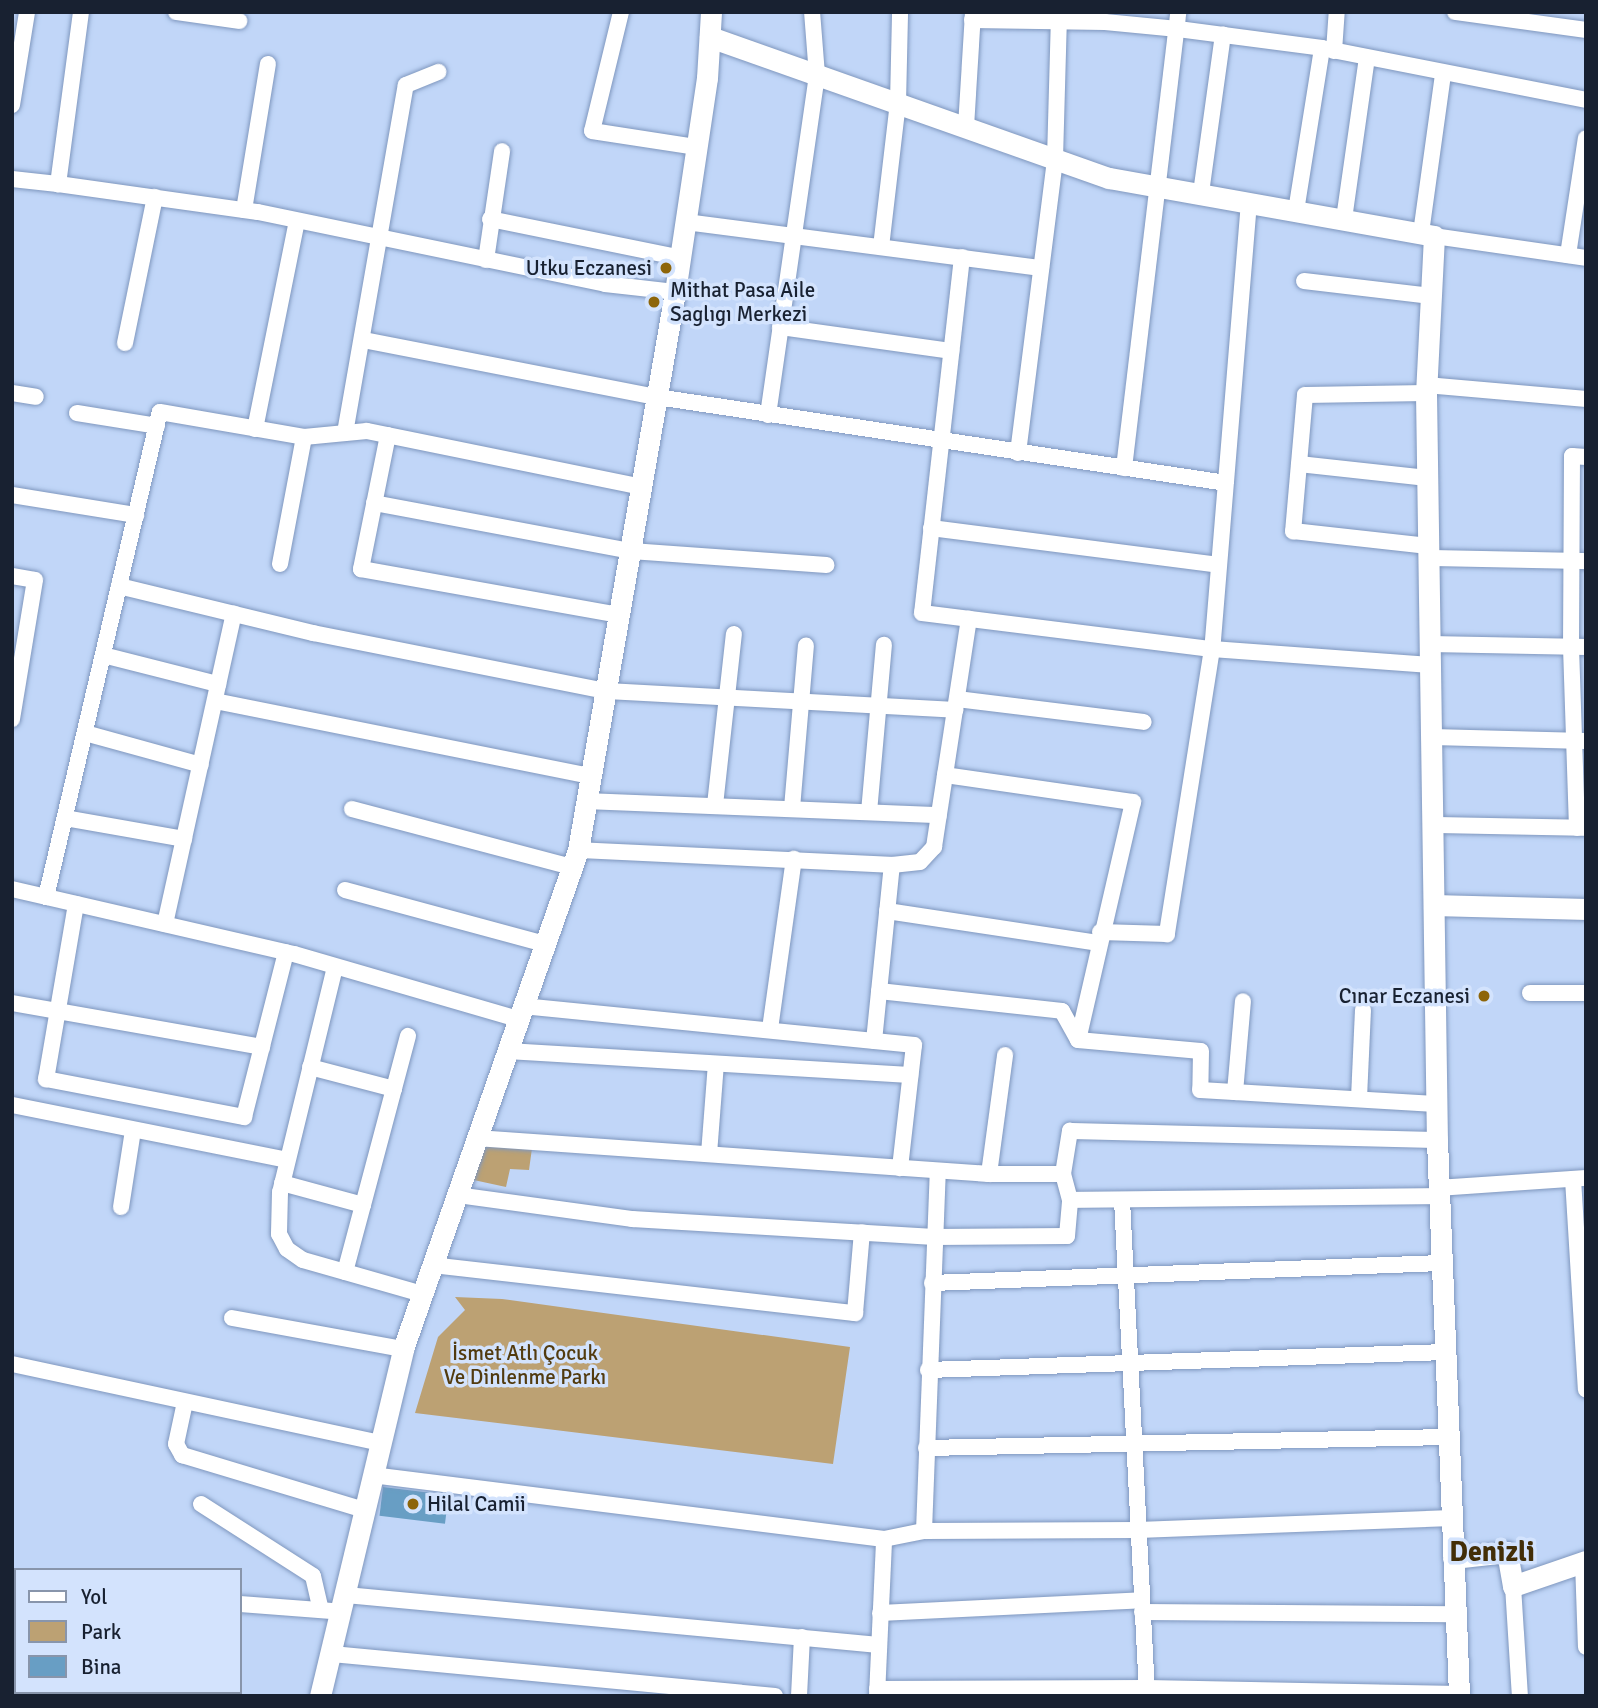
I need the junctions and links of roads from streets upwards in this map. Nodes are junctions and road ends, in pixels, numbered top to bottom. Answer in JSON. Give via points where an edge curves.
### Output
{"nodes":[{"id":1,"x":27,"y":12,"type":"edge"},
{"id":2,"x":81,"y":12,"type":"edge"},
{"id":3,"x":176,"y":12,"type":"edge"},
{"id":4,"x":621,"y":12,"type":"edge"},
{"id":5,"x":711,"y":12,"type":"edge"},
{"id":6,"x":812,"y":12,"type":"edge"},
{"id":7,"x":900,"y":12,"type":"edge"},
{"id":8,"x":1178,"y":12,"type":"edge"},
{"id":9,"x":1337,"y":12,"type":"edge"},
{"id":10,"x":1455,"y":12,"type":"edge"},
{"id":11,"x":972,"y":16,"type":"edge"},
{"id":12,"x":1060,"y":17,"type":"edge"},
{"id":13,"x":239,"y":21,"type":"dead end"},
{"id":14,"x":1178,"y":29,"type":"junction"},
{"id":15,"x":1586,"y":30,"type":"edge"},
{"id":16,"x":1223,"y":35,"type":"junction"},
{"id":17,"x":710,"y":37,"type":"junction"},
{"id":18,"x":1328,"y":50,"type":"junction"},
{"id":19,"x":1367,"y":58,"type":"junction"},
{"id":20,"x":268,"y":64,"type":"dead end"},
{"id":21,"x":438,"y":72,"type":"dead end"},
{"id":22,"x":817,"y":75,"type":"junction"},
{"id":23,"x":1443,"y":75,"type":"junction"},
{"id":24,"x":1586,"y":100,"type":"edge"},
{"id":25,"x":898,"y":103,"type":"junction"},
{"id":26,"x":12,"y":105,"type":"edge"},
{"id":27,"x":966,"y":127,"type":"junction"},
{"id":28,"x":1586,"y":138,"type":"edge"},
{"id":29,"x":697,"y":146,"type":"junction"},
{"id":30,"x":502,"y":151,"type":"dead end"},
{"id":31,"x":1055,"y":159,"type":"junction"},
{"id":32,"x":12,"y":179,"type":"edge"},
{"id":33,"x":58,"y":184,"type":"junction"},
{"id":34,"x":1154,"y":185,"type":"junction"},
{"id":35,"x":1202,"y":193,"type":"junction"},
{"id":36,"x":155,"y":197,"type":"junction"},
{"id":37,"x":1249,"y":202,"type":"junction"},
{"id":38,"x":244,"y":210,"type":"junction"},
{"id":39,"x":1296,"y":211,"type":"junction"},
{"id":40,"x":491,"y":219,"type":"junction"},
{"id":41,"x":1344,"y":219,"type":"junction"},
{"id":42,"x":297,"y":221,"type":"junction"},
{"id":43,"x":686,"y":222,"type":"junction"},
{"id":44,"x":1427,"y":234,"type":"junction"},
{"id":45,"x":793,"y":236,"type":"junction"},
{"id":46,"x":381,"y":241,"type":"junction"},
{"id":47,"x":881,"y":247,"type":"junction"},
{"id":48,"x":1569,"y":255,"type":"junction"},
{"id":49,"x":962,"y":257,"type":"junction"},
{"id":50,"x":681,"y":258,"type":"junction"},
{"id":51,"x":1586,"y":258,"type":"edge"},
{"id":52,"x":486,"y":260,"type":"junction"},
{"id":53,"x":1041,"y":268,"type":"junction"},
{"id":54,"x":1304,"y":281,"type":"dead end"},
{"id":55,"x":676,"y":292,"type":"junction"},
{"id":56,"x":1431,"y":296,"type":"junction"},
{"id":57,"x":780,"y":327,"type":"junction"},
{"id":58,"x":363,"y":340,"type":"junction"},
{"id":59,"x":125,"y":343,"type":"dead end"},
{"id":60,"x":951,"y":351,"type":"junction"},
{"id":61,"x":1426,"y":389,"type":"junction"},
{"id":62,"x":12,"y":393,"type":"edge"},
{"id":63,"x":36,"y":397,"type":"dead end"},
{"id":64,"x":657,"y":397,"type":"junction"},
{"id":65,"x":1586,"y":399,"type":"edge"},
{"id":66,"x":77,"y":413,"type":"dead end"},
{"id":67,"x":768,"y":415,"type":"junction"},
{"id":68,"x":157,"y":426,"type":"junction"},
{"id":69,"x":255,"y":429,"type":"junction"},
{"id":70,"x":345,"y":433,"type":"junction"},
{"id":71,"x":388,"y":435,"type":"junction"},
{"id":72,"x":304,"y":437,"type":"junction"},
{"id":73,"x":941,"y":441,"type":"junction"},
{"id":74,"x":1018,"y":453,"type":"junction"},
{"id":75,"x":1586,"y":457,"type":"edge"},
{"id":76,"x":1299,"y":464,"type":"junction"},
{"id":77,"x":1124,"y":468,"type":"junction"},
{"id":78,"x":1427,"y":478,"type":"junction"},
{"id":79,"x":1226,"y":483,"type":"junction"},
{"id":80,"x":642,"y":487,"type":"junction"},
{"id":81,"x":12,"y":495,"type":"edge"},
{"id":82,"x":374,"y":503,"type":"junction"},
{"id":83,"x":136,"y":516,"type":"junction"},
{"id":84,"x":932,"y":528,"type":"junction"},
{"id":85,"x":631,"y":551,"type":"junction"},
{"id":86,"x":1428,"y":552,"type":"junction"},
{"id":87,"x":1579,"y":561,"type":"edge"},
{"id":88,"x":280,"y":564,"type":"dead end"},
{"id":89,"x":827,"y":565,"type":"dead end"},
{"id":90,"x":1219,"y":565,"type":"junction"},
{"id":91,"x":12,"y":576,"type":"edge"},
{"id":92,"x":119,"y":586,"type":"junction"},
{"id":93,"x":234,"y":614,"type":"junction"},
{"id":94,"x":620,"y":615,"type":"junction"},
{"id":95,"x":969,"y":619,"type":"junction"},
{"id":96,"x":734,"y":634,"type":"dead end"},
{"id":97,"x":884,"y":645,"type":"dead end"},
{"id":98,"x":806,"y":646,"type":"dead end"},
{"id":99,"x":1578,"y":647,"type":"edge"},
{"id":100,"x":1212,"y":649,"type":"junction"},
{"id":101,"x":103,"y":654,"type":"junction"},
{"id":102,"x":1430,"y":655,"type":"junction"},
{"id":103,"x":218,"y":684,"type":"junction"},
{"id":104,"x":607,"y":691,"type":"junction"},
{"id":105,"x":726,"y":699,"type":"junction"},
{"id":106,"x":215,"y":701,"type":"junction"},
{"id":107,"x":799,"y":704,"type":"junction"},
{"id":108,"x":956,"y":705,"type":"junction"},
{"id":109,"x":877,"y":707,"type":"junction"},
{"id":110,"x":12,"y":719,"type":"edge"},
{"id":111,"x":1144,"y":722,"type":"dead end"},
{"id":112,"x":85,"y":733,"type":"junction"},
{"id":113,"x":1431,"y":737,"type":"junction"},
{"id":114,"x":1580,"y":741,"type":"edge"},
{"id":115,"x":201,"y":765,"type":"junction"},
{"id":116,"x":945,"y":775,"type":"junction"},
{"id":117,"x":592,"y":776,"type":"junction"},
{"id":118,"x":587,"y":801,"type":"junction"},
{"id":119,"x":715,"y":805,"type":"junction"},
{"id":120,"x":792,"y":808,"type":"junction"},
{"id":121,"x":352,"y":809,"type":"dead end"},
{"id":122,"x":869,"y":812,"type":"junction"},
{"id":123,"x":939,"y":815,"type":"junction"},
{"id":124,"x":65,"y":818,"type":"junction"},
{"id":125,"x":1432,"y":825,"type":"junction"},
{"id":126,"x":1581,"y":828,"type":"edge"},
{"id":127,"x":184,"y":839,"type":"junction"},
{"id":128,"x":575,"y":858,"type":"junction"},
{"id":129,"x":794,"y":859,"type":"junction"},
{"id":130,"x":892,"y":865,"type":"junction"},
{"id":131,"x":12,"y":889,"type":"edge"},
{"id":132,"x":345,"y":890,"type":"dead end"},
{"id":133,"x":47,"y":897,"type":"junction"},
{"id":134,"x":76,"y":904,"type":"junction"},
{"id":135,"x":1434,"y":905,"type":"junction"},
{"id":136,"x":1586,"y":909,"type":"edge"},
{"id":137,"x":887,"y":911,"type":"junction"},
{"id":138,"x":165,"y":924,"type":"junction"},
{"id":139,"x":1099,"y":937,"type":"junction"},
{"id":140,"x":545,"y":944,"type":"junction"},
{"id":141,"x":286,"y":952,"type":"junction"},
{"id":142,"x":335,"y":967,"type":"junction"},
{"id":143,"x":879,"y":991,"type":"junction"},
{"id":144,"x":1530,"y":993,"type":"dead end"},
{"id":145,"x":1586,"y":993,"type":"edge"},
{"id":146,"x":1243,"y":1001,"type":"dead end"},
{"id":147,"x":12,"y":1003,"type":"edge"},
{"id":148,"x":1363,"y":1010,"type":"dead end"},
{"id":149,"x":57,"y":1011,"type":"junction"},
{"id":150,"x":521,"y":1012,"type":"junction"},
{"id":151,"x":769,"y":1029,"type":"junction"},
{"id":152,"x":408,"y":1036,"type":"dead end"},
{"id":153,"x":1078,"y":1040,"type":"junction"},
{"id":154,"x":874,"y":1041,"type":"junction"},
{"id":155,"x":262,"y":1047,"type":"junction"},
{"id":156,"x":507,"y":1051,"type":"junction"},
{"id":157,"x":1005,"y":1055,"type":"dead end"},
{"id":158,"x":716,"y":1064,"type":"junction"},
{"id":159,"x":310,"y":1067,"type":"junction"},
{"id":160,"x":910,"y":1075,"type":"junction"},
{"id":161,"x":394,"y":1089,"type":"junction"},
{"id":162,"x":1235,"y":1092,"type":"junction"},
{"id":163,"x":1360,"y":1098,"type":"junction"},
{"id":164,"x":1436,"y":1104,"type":"junction"},
{"id":165,"x":12,"y":1105,"type":"edge"},
{"id":166,"x":133,"y":1130,"type":"junction"},
{"id":167,"x":476,"y":1138,"type":"junction"},
{"id":168,"x":1437,"y":1140,"type":"junction"},
{"id":169,"x":709,"y":1154,"type":"junction"},
{"id":170,"x":287,"y":1160,"type":"junction"},
{"id":171,"x":900,"y":1168,"type":"junction"},
{"id":172,"x":938,"y":1171,"type":"junction"},
{"id":173,"x":989,"y":1174,"type":"junction"},
{"id":174,"x":1063,"y":1174,"type":"junction"},
{"id":175,"x":1579,"y":1179,"type":"edge"},
{"id":176,"x":282,"y":1183,"type":"junction"},
{"id":177,"x":1438,"y":1192,"type":"junction"},
{"id":178,"x":457,"y":1195,"type":"junction"},
{"id":179,"x":1070,"y":1200,"type":"junction"},
{"id":180,"x":1122,"y":1200,"type":"junction"},
{"id":181,"x":363,"y":1205,"type":"junction"},
{"id":182,"x":121,"y":1207,"type":"dead end"},
{"id":183,"x":862,"y":1231,"type":"junction"},
{"id":184,"x":934,"y":1237,"type":"junction"},
{"id":185,"x":1441,"y":1263,"type":"junction"},
{"id":186,"x":432,"y":1265,"type":"junction"},
{"id":187,"x":345,"y":1272,"type":"junction"},
{"id":188,"x":1125,"y":1275,"type":"junction"},
{"id":189,"x":932,"y":1283,"type":"junction"},
{"id":190,"x":422,"y":1294,"type":"junction"},
{"id":191,"x":232,"y":1318,"type":"dead end"},
{"id":192,"x":404,"y":1349,"type":"junction"},
{"id":193,"x":1445,"y":1352,"type":"junction"},
{"id":194,"x":12,"y":1364,"type":"edge"},
{"id":195,"x":1129,"y":1365,"type":"junction"},
{"id":196,"x":928,"y":1370,"type":"junction"},
{"id":197,"x":1586,"y":1390,"type":"edge"},
{"id":198,"x":185,"y":1402,"type":"junction"},
{"id":199,"x":1448,"y":1437,"type":"junction"},
{"id":200,"x":382,"y":1443,"type":"junction"},
{"id":201,"x":1133,"y":1446,"type":"junction"},
{"id":202,"x":926,"y":1448,"type":"junction"},
{"id":203,"x":372,"y":1475,"type":"junction"},
{"id":204,"x":201,"y":1504,"type":"dead end"},
{"id":205,"x":364,"y":1510,"type":"junction"},
{"id":206,"x":1452,"y":1518,"type":"junction"},
{"id":207,"x":1138,"y":1530,"type":"junction"},
{"id":208,"x":924,"y":1531,"type":"junction"},
{"id":209,"x":884,"y":1539,"type":"junction"},
{"id":210,"x":1453,"y":1558,"type":"junction"},
{"id":211,"x":1584,"y":1562,"type":"edge"},
{"id":212,"x":1513,"y":1586,"type":"junction"},
{"id":213,"x":242,"y":1604,"type":"edge"},
{"id":214,"x":337,"y":1606,"type":"junction"},
{"id":215,"x":1142,"y":1606,"type":"junction"},
{"id":216,"x":880,"y":1613,"type":"junction"},
{"id":217,"x":1456,"y":1614,"type":"junction"},
{"id":218,"x":802,"y":1637,"type":"junction"},
{"id":219,"x":879,"y":1645,"type":"junction"},
{"id":220,"x":1586,"y":1647,"type":"edge"},
{"id":221,"x":332,"y":1654,"type":"junction"},
{"id":222,"x":1147,"y":1692,"type":"edge"},
{"id":223,"x":877,"y":1693,"type":"edge"},
{"id":224,"x":1459,"y":1695,"type":"edge"},
{"id":225,"x":320,"y":1696,"type":"edge"},
{"id":226,"x":775,"y":1696,"type":"edge"},
{"id":227,"x":799,"y":1696,"type":"edge"},
{"id":228,"x":1520,"y":1696,"type":"edge"}],
"edges":[{"from":1,"to":26,"type":"street"},
{"from":2,"to":33,"type":"street"},
{"from":3,"to":13,"type":"street"},
{"from":4,"to":29,"type":"street","via":[[592,131]]},
{"from":5,"to":17,"type":"street"},
{"from":6,"to":22,"type":"street"},
{"from":7,"to":25,"type":"street"},
{"from":8,"to":14,"type":"street"},
{"from":9,"to":18,"type":"street"},
{"from":10,"to":15,"type":"street"},
{"from":11,"to":12,"type":"street"},
{"from":11,"to":27,"type":"street"},
{"from":12,"to":14,"type":"street"},
{"from":12,"to":31,"type":"street"},
{"from":14,"to":16,"type":"street"},
{"from":14,"to":34,"type":"street"},
{"from":16,"to":18,"type":"street"},
{"from":16,"to":35,"type":"street"},
{"from":17,"to":22,"type":"street"},
{"from":17,"to":29,"type":"street"},
{"from":18,"to":19,"type":"street"},
{"from":18,"to":39,"type":"street"},
{"from":19,"to":23,"type":"street"},
{"from":19,"to":41,"type":"street"},
{"from":20,"to":38,"type":"street"},
{"from":21,"to":46,"type":"street","via":[[406,85]]},
{"from":22,"to":25,"type":"street"},
{"from":22,"to":45,"type":"street"},
{"from":23,"to":24,"type":"street"},
{"from":23,"to":44,"type":"street"},
{"from":25,"to":27,"type":"street"},
{"from":25,"to":47,"type":"street"},
{"from":27,"to":31,"type":"street"},
{"from":28,"to":48,"type":"street"},
{"from":29,"to":43,"type":"street"},
{"from":30,"to":40,"type":"street"},
{"from":31,"to":34,"type":"street","via":[[1109,178]]},
{"from":31,"to":53,"type":"street"},
{"from":32,"to":33,"type":"street"},
{"from":33,"to":36,"type":"street"},
{"from":34,"to":35,"type":"street"},
{"from":34,"to":77,"type":"street"},
{"from":35,"to":37,"type":"street"},
{"from":36,"to":38,"type":"street"},
{"from":36,"to":59,"type":"street"},
{"from":37,"to":39,"type":"street"},
{"from":37,"to":79,"type":"street"},
{"from":38,"to":42,"type":"street"},
{"from":39,"to":41,"type":"street"},
{"from":40,"to":50,"type":"street"},
{"from":40,"to":52,"type":"street"},
{"from":41,"to":44,"type":"street"},
{"from":42,"to":46,"type":"street"},
{"from":42,"to":69,"type":"street"},
{"from":43,"to":45,"type":"street"},
{"from":43,"to":50,"type":"street"},
{"from":44,"to":48,"type":"street"},
{"from":44,"to":56,"type":"street"},
{"from":45,"to":47,"type":"street"},
{"from":45,"to":57,"type":"street"},
{"from":46,"to":52,"type":"street"},
{"from":46,"to":58,"type":"street"},
{"from":47,"to":49,"type":"street"},
{"from":48,"to":51,"type":"street"},
{"from":49,"to":53,"type":"street"},
{"from":49,"to":60,"type":"street"},
{"from":50,"to":55,"type":"street"},
{"from":52,"to":55,"type":"street","via":[[605,284]]},
{"from":53,"to":74,"type":"street"},
{"from":54,"to":56,"type":"street"},
{"from":55,"to":64,"type":"street"},
{"from":56,"to":61,"type":"street"},
{"from":57,"to":60,"type":"street"},
{"from":57,"to":67,"type":"street"},
{"from":58,"to":64,"type":"street"},
{"from":58,"to":70,"type":"street"},
{"from":60,"to":73,"type":"street"},
{"from":61,"to":65,"type":"street"},
{"from":61,"to":76,"type":"street","via":[[1305,395]]},
{"from":61,"to":78,"type":"street"},
{"from":62,"to":63,"type":"street"},
{"from":64,"to":67,"type":"street"},
{"from":64,"to":80,"type":"street"},
{"from":66,"to":68,"type":"street"},
{"from":67,"to":73,"type":"street"},
{"from":68,"to":69,"type":"street","via":[[160,412]]},
{"from":68,"to":83,"type":"street"},
{"from":69,"to":72,"type":"street"},
{"from":70,"to":71,"type":"street"},
{"from":70,"to":72,"type":"street"},
{"from":71,"to":80,"type":"street"},
{"from":71,"to":82,"type":"street"},
{"from":72,"to":88,"type":"street"},
{"from":73,"to":74,"type":"street"},
{"from":73,"to":84,"type":"street"},
{"from":74,"to":77,"type":"street"},
{"from":75,"to":87,"type":"street","via":[[1572,456]]},
{"from":76,"to":78,"type":"street"},
{"from":76,"to":86,"type":"street","via":[[1293,531]]},
{"from":77,"to":79,"type":"street"},
{"from":78,"to":86,"type":"street"},
{"from":79,"to":90,"type":"street"},
{"from":80,"to":85,"type":"street"},
{"from":81,"to":83,"type":"street"},
{"from":82,"to":85,"type":"street"},
{"from":82,"to":94,"type":"street","via":[[361,569]]},
{"from":83,"to":92,"type":"street"},
{"from":84,"to":90,"type":"street"},
{"from":84,"to":95,"type":"street","via":[[922,614]]},
{"from":85,"to":89,"type":"street"},
{"from":85,"to":94,"type":"street"},
{"from":86,"to":87,"type":"street"},
{"from":86,"to":102,"type":"street"},
{"from":87,"to":99,"type":"street"},
{"from":90,"to":100,"type":"street"},
{"from":91,"to":110,"type":"street","via":[[34,580]]},
{"from":92,"to":93,"type":"street"},
{"from":92,"to":101,"type":"street"},
{"from":93,"to":103,"type":"street"},
{"from":93,"to":104,"type":"street"},
{"from":94,"to":104,"type":"street"},
{"from":95,"to":100,"type":"street"},
{"from":95,"to":108,"type":"street"},
{"from":96,"to":105,"type":"street"},
{"from":97,"to":109,"type":"street"},
{"from":98,"to":107,"type":"street"},
{"from":99,"to":102,"type":"street"},
{"from":99,"to":114,"type":"street"},
{"from":100,"to":102,"type":"street"},
{"from":100,"to":139,"type":"street","via":[[1167,934]]},
{"from":101,"to":103,"type":"street"},
{"from":101,"to":112,"type":"street"},
{"from":102,"to":113,"type":"street"},
{"from":103,"to":106,"type":"street"},
{"from":104,"to":105,"type":"street"},
{"from":104,"to":117,"type":"street"},
{"from":105,"to":107,"type":"street"},
{"from":105,"to":119,"type":"street"},
{"from":106,"to":115,"type":"street"},
{"from":106,"to":117,"type":"street"},
{"from":107,"to":109,"type":"street"},
{"from":107,"to":120,"type":"street"},
{"from":108,"to":109,"type":"street"},
{"from":108,"to":111,"type":"street"},
{"from":108,"to":116,"type":"street"},
{"from":109,"to":122,"type":"street"},
{"from":112,"to":115,"type":"street"},
{"from":112,"to":124,"type":"street"},
{"from":113,"to":114,"type":"street"},
{"from":113,"to":125,"type":"street"},
{"from":114,"to":126,"type":"street"},
{"from":115,"to":127,"type":"street"},
{"from":116,"to":123,"type":"street"},
{"from":116,"to":139,"type":"street","via":[[1133,802]]},
{"from":117,"to":118,"type":"street"},
{"from":118,"to":119,"type":"street"},
{"from":118,"to":128,"type":"street"},
{"from":119,"to":120,"type":"street"},
{"from":120,"to":122,"type":"street"},
{"from":121,"to":128,"type":"street"},
{"from":122,"to":123,"type":"street"},
{"from":123,"to":130,"type":"street","via":[[934,848],[920,862]]},
{"from":124,"to":127,"type":"street"},
{"from":124,"to":133,"type":"street"},
{"from":125,"to":126,"type":"street"},
{"from":125,"to":135,"type":"street"},
{"from":127,"to":138,"type":"street"},
{"from":128,"to":129,"type":"street"},
{"from":128,"to":140,"type":"street"},
{"from":129,"to":130,"type":"street"},
{"from":129,"to":151,"type":"street"},
{"from":130,"to":137,"type":"street"},
{"from":131,"to":133,"type":"street"},
{"from":132,"to":140,"type":"street"},
{"from":133,"to":134,"type":"street"},
{"from":134,"to":138,"type":"street"},
{"from":134,"to":149,"type":"street"},
{"from":135,"to":136,"type":"street"},
{"from":135,"to":164,"type":"street"},
{"from":137,"to":139,"type":"street"},
{"from":137,"to":143,"type":"street"},
{"from":138,"to":141,"type":"street"},
{"from":139,"to":153,"type":"street"},
{"from":140,"to":150,"type":"street"},
{"from":141,"to":142,"type":"street"},
{"from":141,"to":155,"type":"street"},
{"from":142,"to":150,"type":"street"},
{"from":142,"to":159,"type":"street"},
{"from":143,"to":153,"type":"street","via":[[1062,1011]]},
{"from":143,"to":154,"type":"street"},
{"from":144,"to":145,"type":"street"},
{"from":146,"to":162,"type":"street"},
{"from":147,"to":149,"type":"street"},
{"from":148,"to":163,"type":"street"},
{"from":149,"to":155,"type":"street"},
{"from":149,"to":155,"type":"street","via":[[46,1079],[244,1117]]},
{"from":150,"to":151,"type":"street"},
{"from":150,"to":156,"type":"street"},
{"from":151,"to":154,"type":"street"},
{"from":152,"to":161,"type":"street"},
{"from":153,"to":162,"type":"street","via":[[1201,1051],[1200,1090]]},
{"from":154,"to":160,"type":"street","via":[[914,1045]]},
{"from":156,"to":158,"type":"street"},
{"from":156,"to":167,"type":"street"},
{"from":157,"to":173,"type":"street"},
{"from":158,"to":160,"type":"street"},
{"from":158,"to":169,"type":"street"},
{"from":159,"to":161,"type":"street"},
{"from":159,"to":170,"type":"street"},
{"from":160,"to":171,"type":"street"},
{"from":161,"to":181,"type":"street"},
{"from":162,"to":163,"type":"street"},
{"from":163,"to":164,"type":"street"},
{"from":164,"to":168,"type":"street"},
{"from":165,"to":166,"type":"street"},
{"from":166,"to":170,"type":"street"},
{"from":166,"to":182,"type":"street"},
{"from":167,"to":169,"type":"street"},
{"from":167,"to":178,"type":"street"},
{"from":168,"to":174,"type":"street","via":[[1070,1131]]},
{"from":168,"to":177,"type":"street"},
{"from":169,"to":171,"type":"street"},
{"from":170,"to":176,"type":"street"},
{"from":171,"to":172,"type":"street"},
{"from":172,"to":173,"type":"street"},
{"from":172,"to":184,"type":"street"},
{"from":173,"to":174,"type":"street"},
{"from":174,"to":179,"type":"street"},
{"from":175,"to":177,"type":"street"},
{"from":175,"to":197,"type":"street"},
{"from":176,"to":181,"type":"street"},
{"from":176,"to":187,"type":"street","via":[[279,1234],[287,1249],[303,1260]]},
{"from":177,"to":180,"type":"street"},
{"from":177,"to":185,"type":"street"},
{"from":178,"to":183,"type":"street","via":[[632,1219]]},
{"from":178,"to":186,"type":"street"},
{"from":179,"to":180,"type":"street"},
{"from":179,"to":184,"type":"street","via":[[1067,1236]]},
{"from":180,"to":188,"type":"street"},
{"from":181,"to":187,"type":"street"},
{"from":183,"to":184,"type":"street"},
{"from":183,"to":186,"type":"street","via":[[855,1313]]},
{"from":184,"to":189,"type":"street"},
{"from":185,"to":188,"type":"street"},
{"from":185,"to":193,"type":"street"},
{"from":186,"to":190,"type":"street"},
{"from":187,"to":190,"type":"street"},
{"from":188,"to":189,"type":"street"},
{"from":188,"to":195,"type":"street"},
{"from":189,"to":196,"type":"street"},
{"from":190,"to":192,"type":"street"},
{"from":191,"to":192,"type":"street"},
{"from":192,"to":200,"type":"street"},
{"from":193,"to":195,"type":"street"},
{"from":193,"to":199,"type":"street"},
{"from":194,"to":198,"type":"street"},
{"from":195,"to":196,"type":"street"},
{"from":195,"to":201,"type":"street"},
{"from":196,"to":202,"type":"street"},
{"from":198,"to":200,"type":"street"},
{"from":198,"to":205,"type":"street","via":[[176,1444],[182,1455]]},
{"from":199,"to":201,"type":"street"},
{"from":199,"to":206,"type":"street"},
{"from":200,"to":203,"type":"street"},
{"from":201,"to":202,"type":"street"},
{"from":201,"to":207,"type":"street"},
{"from":202,"to":208,"type":"street"},
{"from":203,"to":205,"type":"street"},
{"from":203,"to":209,"type":"street"},
{"from":204,"to":214,"type":"street","via":[[313,1576]]},
{"from":205,"to":214,"type":"street"},
{"from":206,"to":207,"type":"street"},
{"from":206,"to":210,"type":"street"},
{"from":207,"to":208,"type":"street"},
{"from":207,"to":215,"type":"street"},
{"from":208,"to":209,"type":"street"},
{"from":209,"to":216,"type":"street"},
{"from":210,"to":212,"type":"street","via":[[1507,1552]]},
{"from":210,"to":217,"type":"street"},
{"from":211,"to":212,"type":"street"},
{"from":211,"to":220,"type":"street"},
{"from":212,"to":228,"type":"street"},
{"from":213,"to":214,"type":"street"},
{"from":214,"to":218,"type":"street"},
{"from":214,"to":221,"type":"street"},
{"from":215,"to":216,"type":"street"},
{"from":215,"to":217,"type":"street"},
{"from":215,"to":222,"type":"street"},
{"from":216,"to":219,"type":"street"},
{"from":217,"to":224,"type":"street"},
{"from":218,"to":219,"type":"street"},
{"from":218,"to":227,"type":"street"},
{"from":219,"to":223,"type":"street"},
{"from":221,"to":225,"type":"street"},
{"from":221,"to":226,"type":"street"},
{"from":222,"to":223,"type":"street"},
{"from":222,"to":224,"type":"street"}]}
